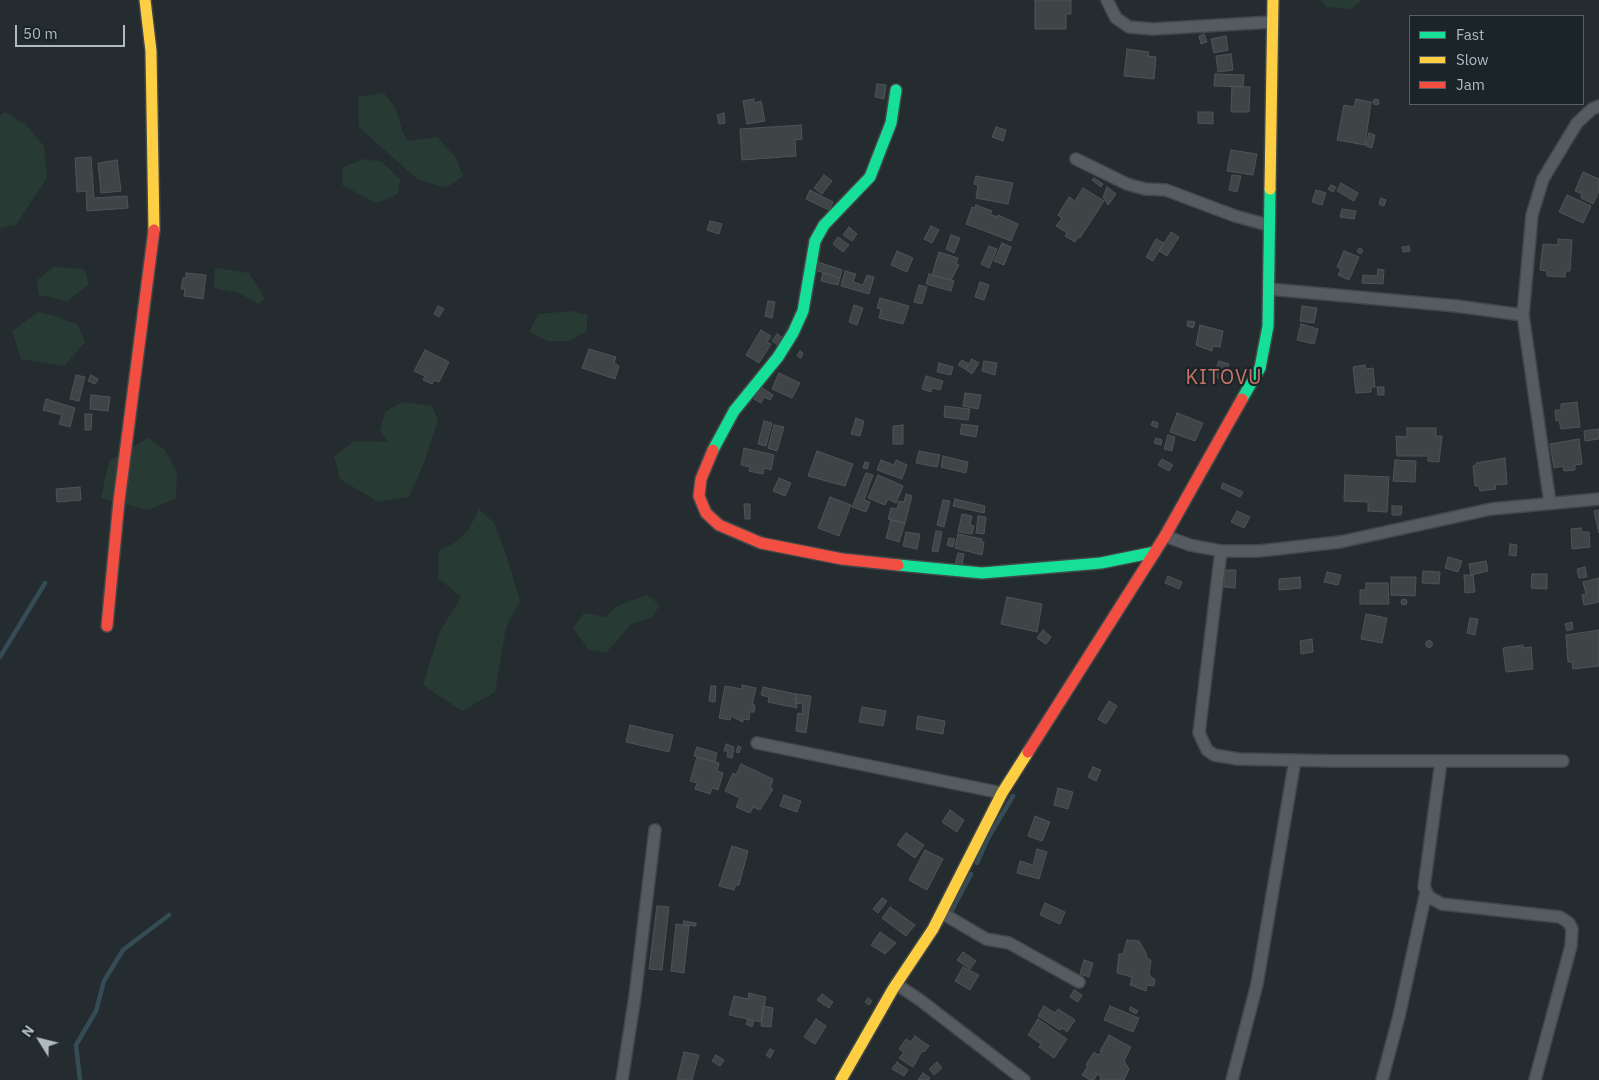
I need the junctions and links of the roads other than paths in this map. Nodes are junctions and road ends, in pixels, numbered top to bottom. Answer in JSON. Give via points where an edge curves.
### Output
{"nodes":[{"id":1,"x":145,"y":0,"type":"edge"},
{"id":2,"x":1107,"y":0,"type":"edge"},
{"id":3,"x":1272,"y":0,"type":"edge"},
{"id":4,"x":1272,"y":22,"type":"junction"},
{"id":5,"x":896,"y":90,"type":"dead end"},
{"id":6,"x":1599,"y":106,"type":"edge"},
{"id":7,"x":1076,"y":159,"type":"dead end"},
{"id":8,"x":1268,"y":225,"type":"junction"},
{"id":9,"x":1269,"y":289,"type":"junction"},
{"id":10,"x":1523,"y":315,"type":"junction"},
{"id":11,"x":1599,"y":498,"type":"edge"},
{"id":12,"x":1550,"y":503,"type":"junction"},
{"id":13,"x":1166,"y":536,"type":"junction"},
{"id":14,"x":1221,"y":551,"type":"junction"},
{"id":15,"x":1155,"y":552,"type":"junction"},
{"id":16,"x":107,"y":626,"type":"dead end"},
{"id":17,"x":757,"y":743,"type":"dead end"},
{"id":18,"x":1296,"y":760,"type":"junction"},
{"id":19,"x":1563,"y":761,"type":"dead end"},
{"id":20,"x":1441,"y":762,"type":"junction"},
{"id":21,"x":1002,"y":793,"type":"junction"},
{"id":22,"x":655,"y":830,"type":"dead end"},
{"id":23,"x":1426,"y":892,"type":"junction"},
{"id":24,"x":942,"y":913,"type":"junction"},
{"id":25,"x":1079,"y":982,"type":"dead end"},
{"id":26,"x":896,"y":984,"type":"junction"},
{"id":27,"x":622,"y":1080,"type":"edge"},
{"id":28,"x":841,"y":1080,"type":"edge"},
{"id":29,"x":1024,"y":1080,"type":"edge"},
{"id":30,"x":1232,"y":1080,"type":"edge"},
{"id":31,"x":1382,"y":1080,"type":"edge"},
{"id":32,"x":1535,"y":1080,"type":"edge"}],
"edges":[{"from":1,"to":16,"type":"street","via":[[151,51],[155,220]]},
{"from":2,"to":4,"type":"street","via":[[1116,18],[1129,27]]},
{"from":3,"to":4,"type":"street"},
{"from":4,"to":8,"type":"street"},
{"from":5,"to":15,"type":"street","via":[[892,123],[870,177],[824,225],[815,241],[803,311],[793,333],[720,434],[701,479],[698,496],[706,513],[718,525],[761,543],[842,559],[946,570],[982,573],[1035,569],[1101,563]]},
{"from":6,"to":10,"type":"street","via":[[1577,123],[1543,179],[1532,215]]},
{"from":7,"to":8,"type":"street","via":[[1127,184],[1166,190]]},
{"from":8,"to":9,"type":"street"},
{"from":9,"to":10,"type":"street"},
{"from":9,"to":13,"type":"street","via":[[1268,326],[1260,368],[1196,477]]},
{"from":10,"to":12,"type":"street"},
{"from":11,"to":12,"type":"street"},
{"from":12,"to":14,"type":"street","via":[[1477,512],[1340,542],[1258,551]]},
{"from":13,"to":14,"type":"street"},
{"from":13,"to":15,"type":"street"},
{"from":14,"to":18,"type":"street","via":[[1200,710],[1202,743],[1214,755],[1238,759]]},
{"from":15,"to":21,"type":"street"},
{"from":17,"to":21,"type":"street"},
{"from":18,"to":20,"type":"street"},
{"from":18,"to":30,"type":"street","via":[[1260,966]]},
{"from":19,"to":20,"type":"street"},
{"from":20,"to":23,"type":"street","via":[[1424,887]]},
{"from":21,"to":24,"type":"street"},
{"from":22,"to":27,"type":"street"},
{"from":23,"to":31,"type":"street"},
{"from":23,"to":32,"type":"street","via":[[1442,904],[1560,917],[1570,923],[1571,946]]},
{"from":24,"to":25,"type":"street","via":[[986,939],[1009,943]]},
{"from":24,"to":26,"type":"street"},
{"from":26,"to":28,"type":"street"},
{"from":26,"to":29,"type":"street"}]}
